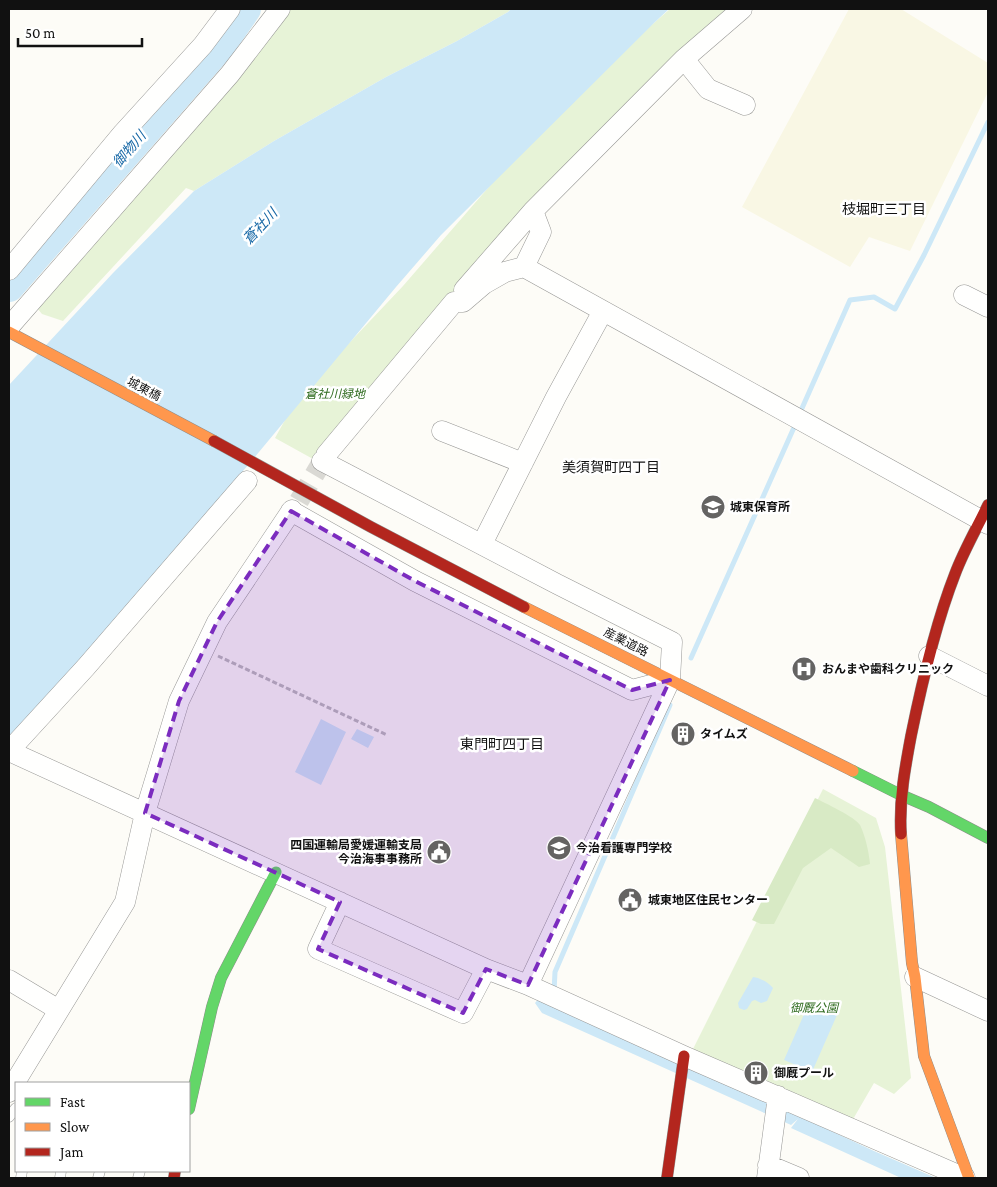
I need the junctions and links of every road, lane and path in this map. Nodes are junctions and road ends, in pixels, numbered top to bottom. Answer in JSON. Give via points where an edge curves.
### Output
{"nodes":[{"id":1,"x":230,"y":9,"type":"edge"},
{"id":2,"x":280,"y":9,"type":"edge"},
{"id":3,"x":742,"y":9,"type":"edge"},
{"id":4,"x":684,"y":59,"type":"junction"},
{"id":5,"x":745,"y":105,"type":"dead end"},
{"id":6,"x":533,"y":211,"type":"junction"},
{"id":7,"x":11,"y":260,"type":"edge"},
{"id":8,"x":524,"y":267,"type":"junction"},
{"id":9,"x":964,"y":295,"type":"dead end"},
{"id":10,"x":454,"y":302,"type":"junction"},
{"id":11,"x":988,"y":307,"type":"edge"},
{"id":12,"x":604,"y":311,"type":"junction"},
{"id":13,"x":9,"y":332,"type":"edge"},
{"id":14,"x":14,"y":332,"type":"edge"},
{"id":15,"x":442,"y":430,"type":"dead end"},
{"id":16,"x":523,"y":463,"type":"junction"},
{"id":17,"x":251,"y":472,"type":"junction"},
{"id":18,"x":986,"y":516,"type":"edge"},
{"id":19,"x":482,"y":544,"type":"junction"},
{"id":20,"x":204,"y":649,"type":"junction"},
{"id":21,"x":929,"y":656,"type":"junction"},
{"id":22,"x":670,"y":680,"type":"junction"},
{"id":23,"x":988,"y":686,"type":"edge"},
{"id":24,"x":387,"y":735,"type":"dead end"},
{"id":25,"x":9,"y":751,"type":"edge"},
{"id":26,"x":901,"y":796,"type":"junction"},
{"id":27,"x":145,"y":812,"type":"junction"},
{"id":28,"x":988,"y":838,"type":"edge"},
{"id":29,"x":276,"y":872,"type":"junction"},
{"id":30,"x":340,"y":902,"type":"junction"},
{"id":31,"x":486,"y":969,"type":"junction"},
{"id":32,"x":915,"y":977,"type":"junction"},
{"id":33,"x":9,"y":980,"type":"edge"},
{"id":34,"x":528,"y":985,"type":"junction"},
{"id":35,"x":59,"y":1010,"type":"junction"},
{"id":36,"x":988,"y":1012,"type":"edge"},
{"id":37,"x":684,"y":1056,"type":"junction"},
{"id":38,"x":10,"y":1088,"type":"edge"},
{"id":39,"x":778,"y":1096,"type":"junction"},
{"id":40,"x":190,"y":1105,"type":"edge"},
{"id":41,"x":768,"y":1172,"type":"edge"},
{"id":42,"x":667,"y":1178,"type":"edge"},
{"id":43,"x":799,"y":1178,"type":"edge"},
{"id":44,"x":965,"y":1178,"type":"edge"},
{"id":45,"x":969,"y":1178,"type":"edge"}],
"edges":[{"from":1,"to":7,"type":"street","via":[[203,45]]},
{"from":2,"to":14,"type":"street","via":[[230,74]]},
{"from":3,"to":4,"type":"street"},
{"from":4,"to":5,"type":"street","via":[[708,89]]},
{"from":4,"to":6,"type":"street"},
{"from":6,"to":8,"type":"street","via":[[541,232]]},
{"from":6,"to":10,"type":"street"},
{"from":8,"to":10,"type":"street","via":[[505,272],[463,302]]},
{"from":8,"to":12,"type":"street"},
{"from":9,"to":11,"type":"street"},
{"from":10,"to":19,"type":"street","via":[[324,458]]},
{"from":12,"to":16,"type":"street"},
{"from":12,"to":18,"type":"street"},
{"from":13,"to":14,"type":"street"},
{"from":14,"to":17,"type":"street","name":"城東橋"},
{"from":15,"to":16,"type":"street"},
{"from":16,"to":19,"type":"street"},
{"from":17,"to":22,"type":"street","name":"産業道路","via":[[371,526]]},
{"from":17,"to":25,"type":"street","via":[[86,667]]},
{"from":18,"to":21,"type":"street","via":[[955,573]]},
{"from":19,"to":22,"type":"street","via":[[672,642]]},
{"from":20,"to":22,"type":"street","via":[[218,622],[292,510],[415,581],[632,690]]},
{"from":20,"to":24,"type":"path"},
{"from":20,"to":27,"type":"street","via":[[179,702]]},
{"from":21,"to":23,"type":"street"},
{"from":21,"to":26,"type":"street"},
{"from":22,"to":26,"type":"street","name":"産業道路"},
{"from":22,"to":34,"type":"street"},
{"from":25,"to":27,"type":"street"},
{"from":26,"to":28,"type":"street","name":"産業道路"},
{"from":26,"to":32,"type":"street"},
{"from":27,"to":29,"type":"street"},
{"from":27,"to":35,"type":"street","via":[[125,902]]},
{"from":29,"to":30,"type":"street"},
{"from":29,"to":40,"type":"street","via":[[221,978]]},
{"from":30,"to":31,"type":"street"},
{"from":30,"to":31,"type":"street","via":[[318,949],[463,1013]]},
{"from":31,"to":34,"type":"street"},
{"from":32,"to":36,"type":"street"},
{"from":32,"to":45,"type":"street","via":[[924,1056]]},
{"from":33,"to":35,"type":"street"},
{"from":34,"to":37,"type":"street"},
{"from":35,"to":38,"type":"street"},
{"from":37,"to":39,"type":"street"},
{"from":37,"to":42,"type":"street"},
{"from":39,"to":41,"type":"street"},
{"from":39,"to":44,"type":"street"},
{"from":41,"to":43,"type":"street"}]}
